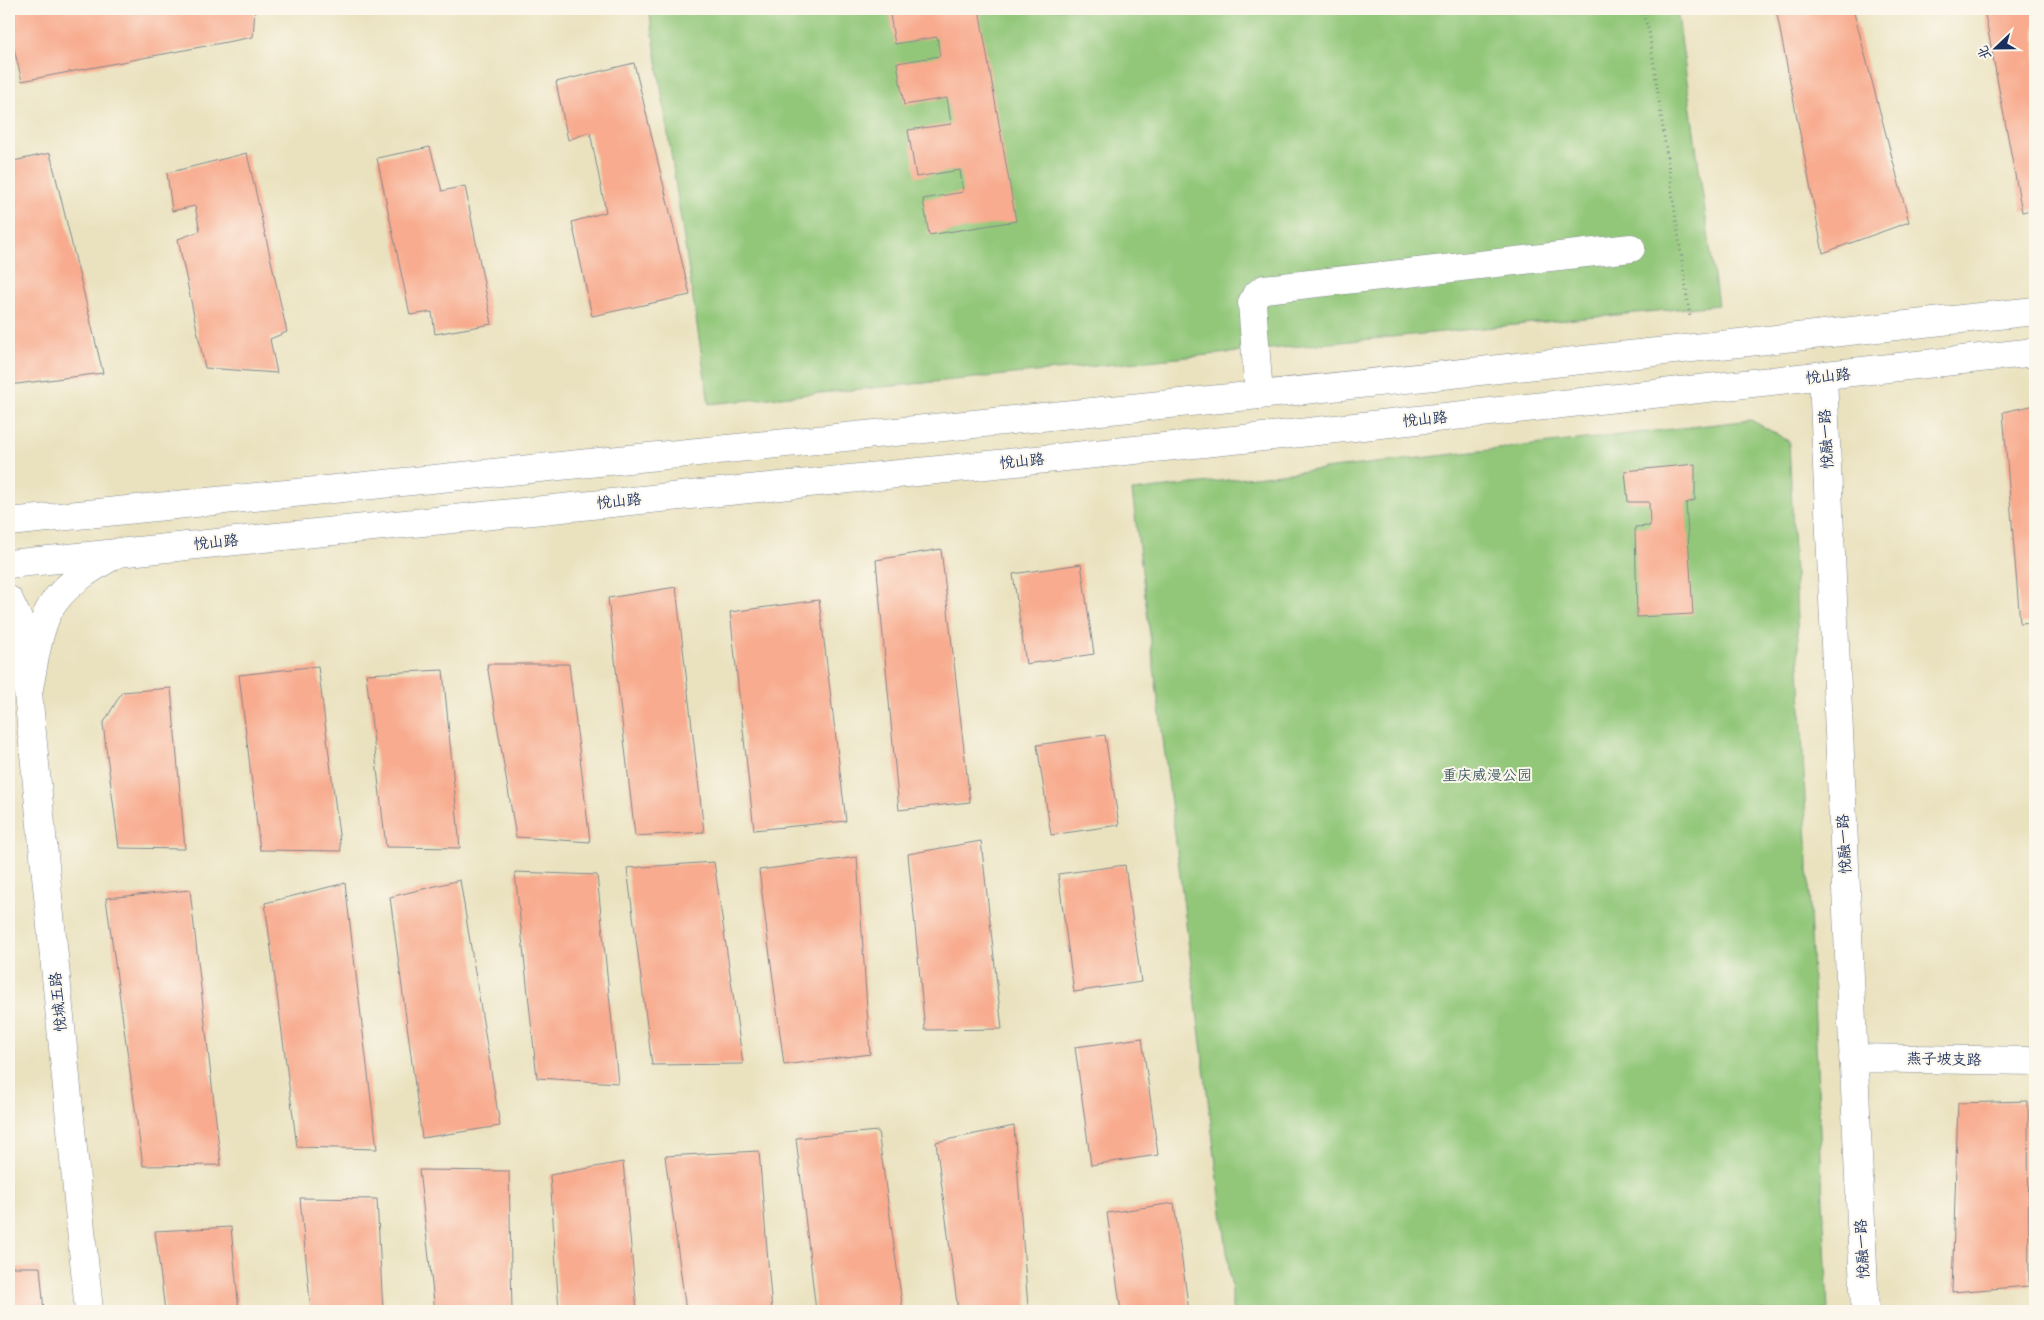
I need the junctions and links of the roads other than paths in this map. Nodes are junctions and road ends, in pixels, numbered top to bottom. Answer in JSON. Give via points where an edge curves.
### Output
{"nodes":[{"id":1,"x":1631,"y":248,"type":"dead end"},
{"id":2,"x":2035,"y":311,"type":"edge"},
{"id":3,"x":2035,"y":352,"type":"edge"},
{"id":4,"x":1823,"y":377,"type":"junction"},
{"id":5,"x":1259,"y":395,"type":"junction"},
{"id":6,"x":9,"y":522,"type":"edge"},
{"id":7,"x":119,"y":552,"type":"junction"},
{"id":8,"x":9,"y":564,"type":"edge"},
{"id":9,"x":9,"y":600,"type":"edge"},
{"id":10,"x":28,"y":693,"type":"junction"},
{"id":11,"x":1853,"y":1058,"type":"junction"},
{"id":12,"x":2035,"y":1061,"type":"edge"},
{"id":13,"x":89,"y":1311,"type":"edge"},
{"id":14,"x":1865,"y":1311,"type":"edge"}],
"edges":[{"from":1,"to":5,"type":"main road","via":[[1264,289],[1252,303]]},
{"from":2,"to":5,"type":"main road"},
{"from":3,"to":4,"type":"main road","name":"悦山路"},
{"from":4,"to":7,"type":"main road","name":"悦山路"},
{"from":4,"to":11,"type":"main road","name":"悦融一路"},
{"from":5,"to":6,"type":"main road"},
{"from":7,"to":8,"type":"main road","name":"悦山路"},
{"from":7,"to":10,"type":"main road","via":[[71,582],[54,602],[43,627]]},
{"from":9,"to":10,"type":"main road","name":"悦城五路","via":[[20,623]]},
{"from":10,"to":13,"type":"main road","name":"悦城五路"},
{"from":11,"to":12,"type":"main road","name":"燕子坡支路"},
{"from":11,"to":14,"type":"main road","name":"悦融一路"}]}
